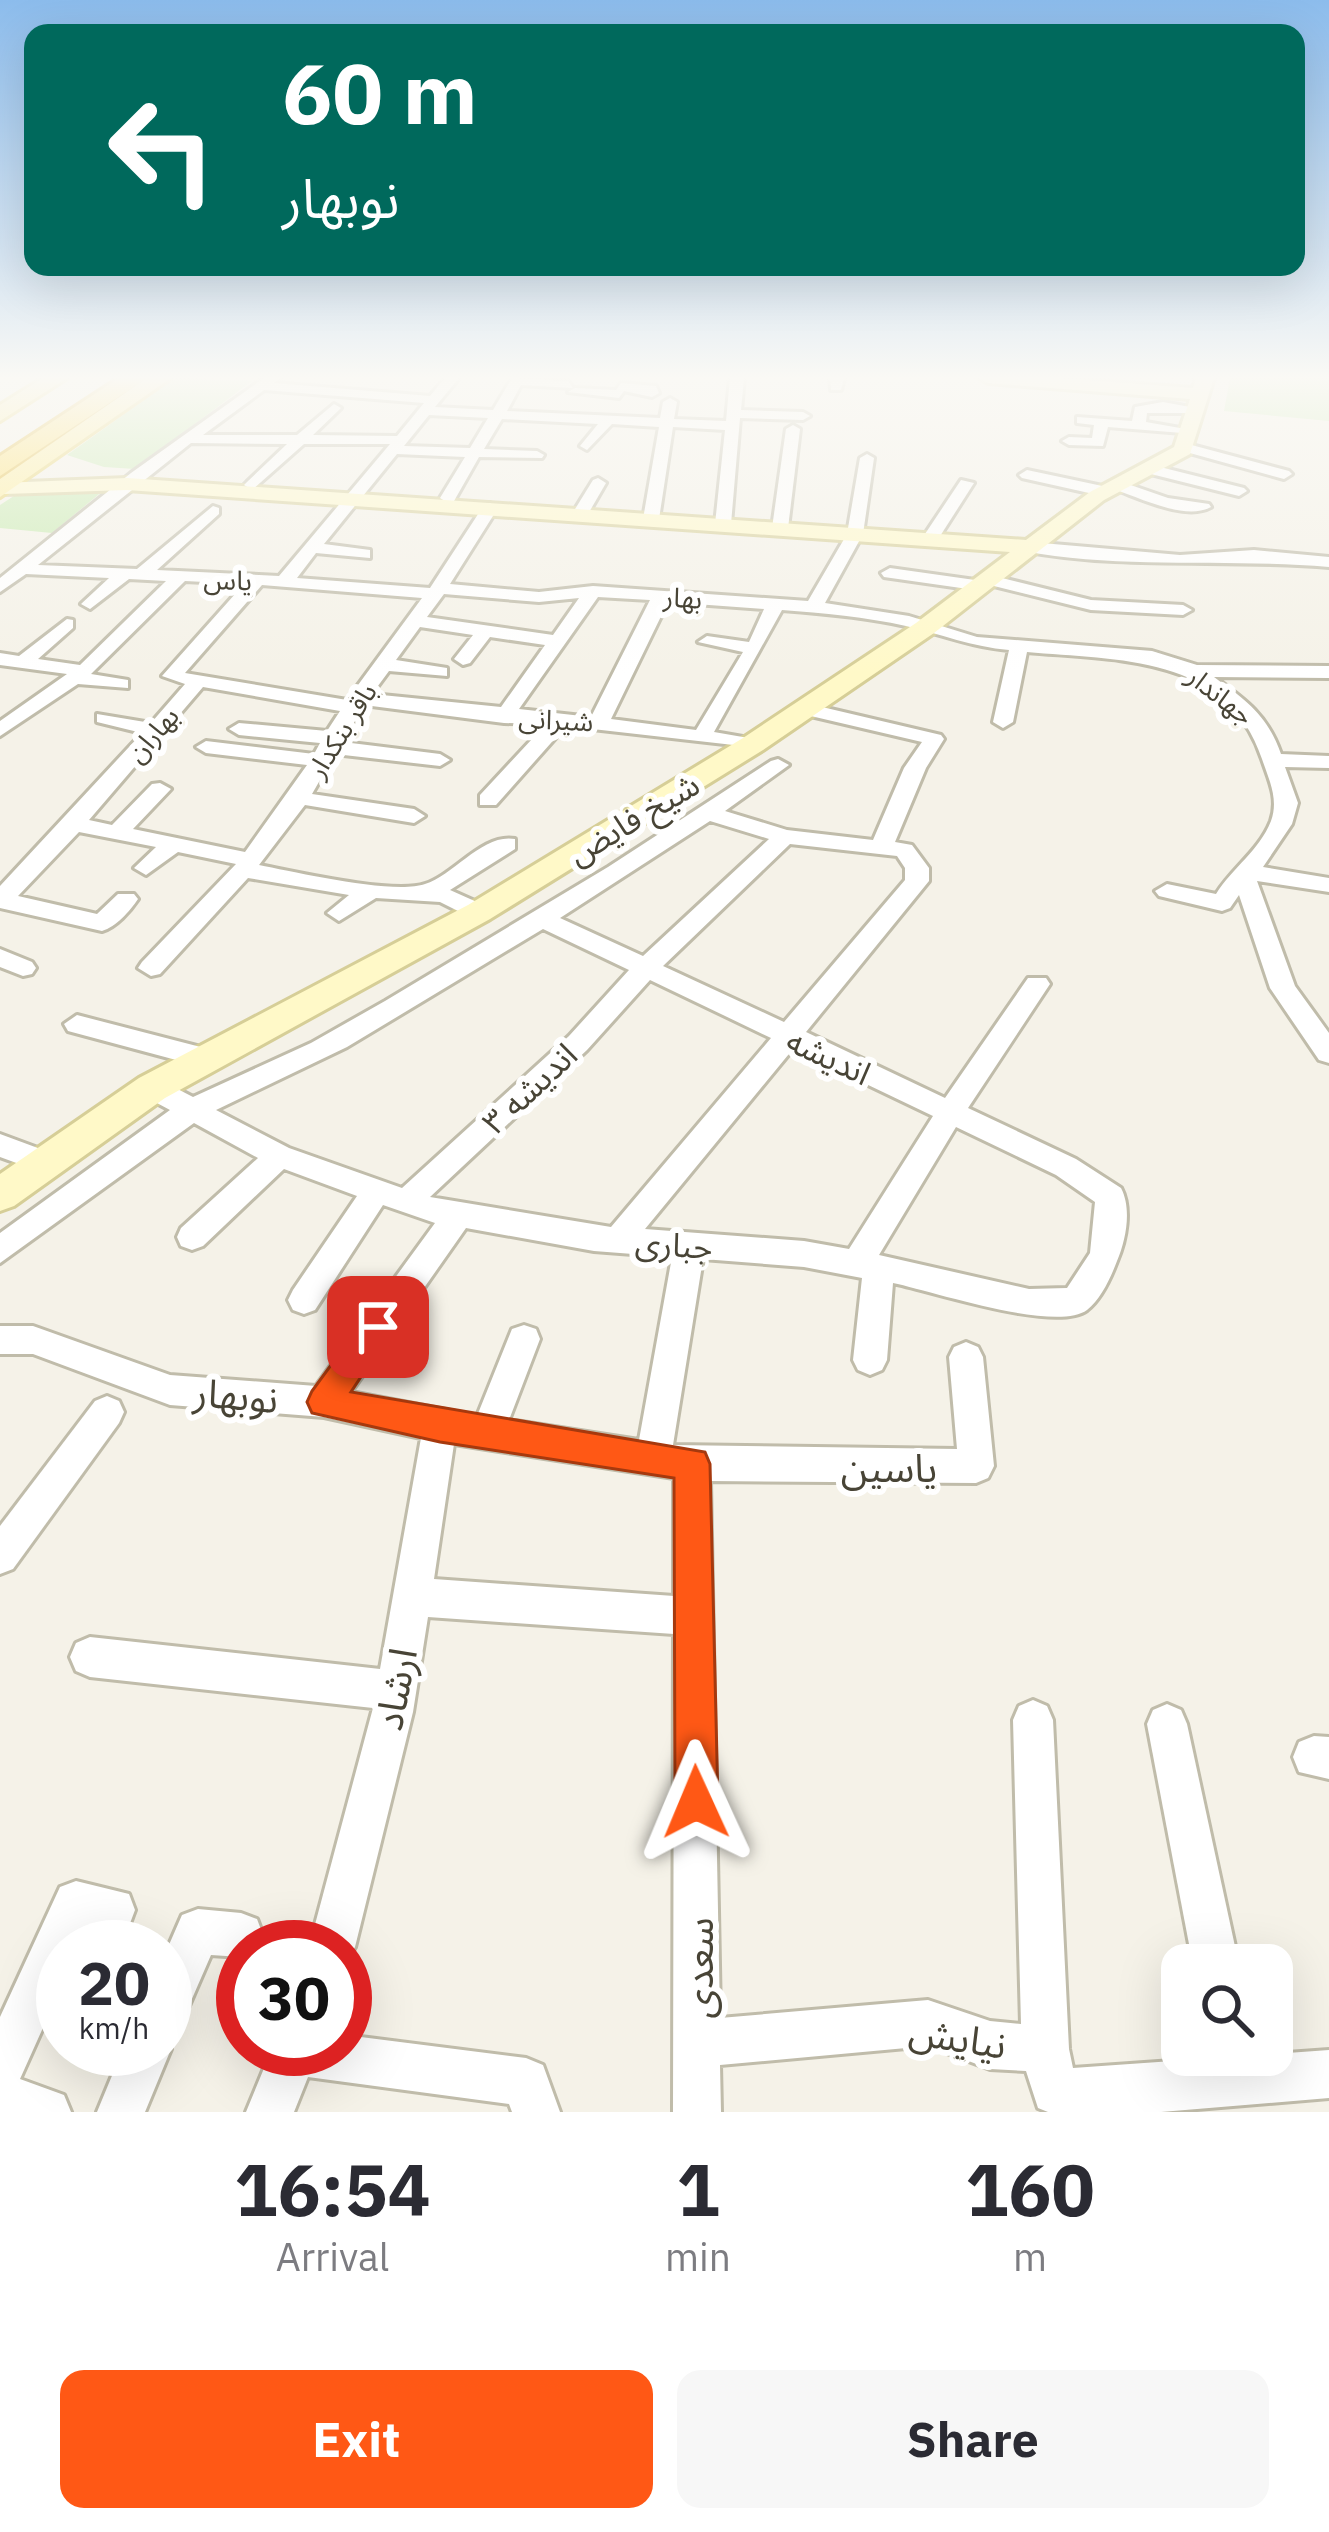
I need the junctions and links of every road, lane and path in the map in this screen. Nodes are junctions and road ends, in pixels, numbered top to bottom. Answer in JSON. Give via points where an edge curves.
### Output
{"nodes":[{"id":1,"x":105,"y":477,"type":"edge"},
{"id":2,"x":137,"y":477,"type":"edge"},
{"id":3,"x":260,"y":477,"type":"edge"},
{"id":4,"x":373,"y":477,"type":"edge"},
{"id":5,"x":461,"y":477,"type":"edge"},
{"id":6,"x":658,"y":477,"type":"edge"},
{"id":7,"x":727,"y":477,"type":"edge"},
{"id":8,"x":788,"y":477,"type":"edge"},
{"id":9,"x":864,"y":477,"type":"edge"},
{"id":10,"x":1037,"y":477,"type":"edge"},
{"id":11,"x":1139,"y":477,"type":"edge"},
{"id":12,"x":1179,"y":477,"type":"edge"},
{"id":13,"x":132,"y":480,"type":"junction"},
{"id":14,"x":1,"y":482,"type":"edge"},
{"id":15,"x":598,"y":483,"type":"dead end"},
{"id":16,"x":966,"y":483,"type":"dead end"},
{"id":17,"x":252,"y":484,"type":"junction"},
{"id":18,"x":1113,"y":489,"type":"junction"},
{"id":19,"x":1239,"y":491,"type":"dead end"},
{"id":20,"x":357,"y":496,"type":"junction"},
{"id":21,"x":448,"y":498,"type":"junction"},
{"id":22,"x":1203,"y":507,"type":"dead end"},
{"id":23,"x":490,"y":508,"type":"junction"},
{"id":24,"x":213,"y":511,"type":"dead end"},
{"id":25,"x":583,"y":511,"type":"junction"},
{"id":26,"x":652,"y":516,"type":"junction"},
{"id":27,"x":724,"y":520,"type":"junction"},
{"id":28,"x":780,"y":524,"type":"junction"},
{"id":29,"x":856,"y":530,"type":"junction"},
{"id":30,"x":932,"y":536,"type":"junction"},
{"id":31,"x":1030,"y":547,"type":"junction"},
{"id":32,"x":313,"y":548,"type":"junction"},
{"id":33,"x":364,"y":554,"type":"dead end"},
{"id":34,"x":1329,"y":562,"type":"edge"},
{"id":35,"x":23,"y":568,"type":"junction"},
{"id":36,"x":890,"y":573,"type":"dead end"},
{"id":37,"x":134,"y":574,"type":"junction"},
{"id":38,"x":179,"y":578,"type":"junction"},
{"id":39,"x":257,"y":580,"type":"junction"},
{"id":40,"x":284,"y":582,"type":"junction"},
{"id":41,"x":986,"y":583,"type":"junction"},
{"id":42,"x":0,"y":587,"type":"edge"},
{"id":43,"x":436,"y":591,"type":"junction"},
{"id":44,"x":592,"y":591,"type":"junction"},
{"id":45,"x":662,"y":596,"type":"junction"},
{"id":46,"x":501,"y":600,"type":"dead end"},
{"id":47,"x":90,"y":604,"type":"dead end"},
{"id":48,"x":775,"y":604,"type":"junction"},
{"id":49,"x":814,"y":607,"type":"junction"},
{"id":50,"x":1183,"y":610,"type":"dead end"},
{"id":51,"x":413,"y":621,"type":"junction"},
{"id":52,"x":67,"y":625,"type":"dead end"},
{"id":53,"x":925,"y":628,"type":"junction"},
{"id":54,"x":483,"y":630,"type":"junction"},
{"id":55,"x":555,"y":640,"type":"junction"},
{"id":56,"x":707,"y":642,"type":"dead end"},
{"id":57,"x":1019,"y":646,"type":"junction"},
{"id":58,"x":753,"y":648,"type":"junction"},
{"id":59,"x":0,"y":658,"type":"edge"},
{"id":60,"x":463,"y":659,"type":"dead end"},
{"id":61,"x":23,"y":662,"type":"junction"},
{"id":62,"x":382,"y":664,"type":"junction"},
{"id":63,"x":1194,"y":671,"type":"junction"},
{"id":64,"x":440,"y":672,"type":"dead end"},
{"id":65,"x":1329,"y":672,"type":"edge"},
{"id":66,"x":79,"y":675,"type":"junction"},
{"id":67,"x":196,"y":683,"type":"junction"},
{"id":68,"x":122,"y":684,"type":"dead end"},
{"id":69,"x":355,"y":703,"type":"junction"},
{"id":70,"x":805,"y":709,"type":"junction"},
{"id":71,"x":504,"y":716,"type":"junction"},
{"id":72,"x":104,"y":718,"type":"dead end"},
{"id":73,"x":562,"y":720,"type":"junction"},
{"id":74,"x":600,"y":720,"type":"junction"},
{"id":75,"x":1003,"y":722,"type":"dead end"},
{"id":76,"x":239,"y":728,"type":"dead end"},
{"id":77,"x":0,"y":730,"type":"edge"},
{"id":78,"x":156,"y":730,"type":"junction"},
{"id":79,"x":702,"y":736,"type":"junction"},
{"id":80,"x":753,"y":744,"type":"junction"},
{"id":81,"x":206,"y":747,"type":"dead end"},
{"id":82,"x":330,"y":749,"type":"junction"},
{"id":83,"x":440,"y":760,"type":"dead end"},
{"id":84,"x":1275,"y":760,"type":"junction"},
{"id":85,"x":1329,"y":762,"type":"edge"},
{"id":86,"x":778,"y":765,"type":"dead end"},
{"id":87,"x":160,"y":789,"type":"dead end"},
{"id":88,"x":299,"y":798,"type":"junction"},
{"id":89,"x":488,"y":800,"type":"dead end"},
{"id":90,"x":708,"y":814,"type":"junction"},
{"id":91,"x":414,"y":816,"type":"dead end"},
{"id":92,"x":74,"y":824,"type":"junction"},
{"id":93,"x":117,"y":833,"type":"junction"},
{"id":94,"x":784,"y":837,"type":"junction"},
{"id":95,"x":173,"y":844,"type":"junction"},
{"id":96,"x":507,"y":844,"type":"dead end"},
{"id":97,"x":883,"y":844,"type":"junction"},
{"id":98,"x":0,"y":864,"type":"edge"},
{"id":99,"x":247,"y":865,"type":"junction"},
{"id":100,"x":146,"y":868,"type":"dead end"},
{"id":101,"x":29,"y":870,"type":"junction"},
{"id":102,"x":1242,"y":871,"type":"junction"},
{"id":103,"x":358,"y":882,"type":"junction"},
{"id":104,"x":1329,"y":885,"type":"edge"},
{"id":105,"x":1168,"y":891,"type":"dead end"},
{"id":106,"x":430,"y":892,"type":"junction"},
{"id":107,"x":126,"y":899,"type":"dead end"},
{"id":108,"x":0,"y":900,"type":"edge"},
{"id":109,"x":479,"y":911,"type":"junction"},
{"id":110,"x":339,"y":913,"type":"dead end"},
{"id":111,"x":545,"y":920,"type":"junction"},
{"id":112,"x":151,"y":968,"type":"dead end"},
{"id":113,"x":645,"y":968,"type":"junction"},
{"id":114,"x":1037,"y":984,"type":"dead end"},
{"id":115,"x":77,"y":1024,"type":"dead end"},
{"id":116,"x":786,"y":1036,"type":"junction"},
{"id":117,"x":1329,"y":1053,"type":"edge"},
{"id":118,"x":206,"y":1058,"type":"junction"},
{"id":119,"x":152,"y":1088,"type":"junction"},
{"id":120,"x":194,"y":1108,"type":"junction"},
{"id":121,"x":950,"y":1113,"type":"junction"},
{"id":122,"x":0,"y":1145,"type":"edge"},
{"id":123,"x":279,"y":1156,"type":"junction"},
{"id":124,"x":44,"y":1162,"type":"junction"},
{"id":125,"x":376,"y":1191,"type":"junction"},
{"id":126,"x":0,"y":1195,"type":"edge"},
{"id":127,"x":406,"y":1202,"type":"junction"},
{"id":128,"x":458,"y":1215,"type":"junction"},
{"id":129,"x":192,"y":1237,"type":"dead end"},
{"id":130,"x":618,"y":1240,"type":"junction"},
{"id":131,"x":690,"y":1245,"type":"junction"},
{"id":132,"x":0,"y":1250,"type":"edge"},
{"id":133,"x":867,"y":1268,"type":"junction"},
{"id":134,"x":304,"y":1300,"type":"dead end"},
{"id":135,"x":1075,"y":1300,"type":"joint"},
{"id":136,"x":524,"y":1339,"type":"dead end"},
{"id":137,"x":0,"y":1340,"type":"edge"},
{"id":138,"x":966,"y":1358,"type":"dead end"},
{"id":139,"x":870,"y":1360,"type":"dead end"},
{"id":140,"x":324,"y":1402,"type":"junction"},
{"id":141,"x":107,"y":1412,"type":"dead end"},
{"id":142,"x":440,"y":1426,"type":"junction"},
{"id":143,"x":487,"y":1434,"type":"junction"},
{"id":144,"x":673,"y":1461,"type":"junction"},
{"id":145,"x":0,"y":1556,"type":"edge"},
{"id":146,"x":412,"y":1597,"type":"junction"},
{"id":147,"x":693,"y":1616,"type":"junction"},
{"id":148,"x":90,"y":1657,"type":"dead end"},
{"id":149,"x":396,"y":1691,"type":"junction"},
{"id":150,"x":1033,"y":1720,"type":"dead end"},
{"id":151,"x":1167,"y":1724,"type":"dead end"},
{"id":152,"x":113,"y":1910,"type":"dead end"},
{"id":153,"x":339,"y":1920,"type":"edge"},
{"id":154,"x":216,"y":1933,"type":"edge"},
{"id":155,"x":1212,"y":1944,"type":"edge"},
{"id":156,"x":192,"y":1945,"type":"edge"},
{"id":157,"x":698,"y":2043,"type":"junction"},
{"id":158,"x":1045,"y":2049,"type":"junction"},
{"id":159,"x":372,"y":2061,"type":"edge"},
{"id":160,"x":0,"y":2070,"type":"edge"},
{"id":161,"x":1329,"y":2074,"type":"edge"},
{"id":162,"x":136,"y":2076,"type":"edge"},
{"id":163,"x":285,"y":2076,"type":"edge"},
{"id":164,"x":1218,"y":2083,"type":"edge"},
{"id":165,"x":0,"y":2097,"type":"edge"},
{"id":166,"x":47,"y":2112,"type":"edge"},
{"id":167,"x":121,"y":2112,"type":"edge"},
{"id":168,"x":270,"y":2112,"type":"edge"},
{"id":169,"x":536,"y":2112,"type":"edge"},
{"id":170,"x":698,"y":2112,"type":"edge"}],
"edges":[{"from":1,"to":13,"type":"street"},
{"from":2,"to":13,"type":"street"},
{"from":3,"to":17,"type":"street"},
{"from":4,"to":20,"type":"street"},
{"from":5,"to":21,"type":"street"},
{"from":6,"to":26,"type":"street"},
{"from":7,"to":27,"type":"street"},
{"from":8,"to":28,"type":"street"},
{"from":9,"to":29,"type":"street"},
{"from":10,"to":18,"type":"street"},
{"from":11,"to":18,"type":"street","name":"شیخ فایض"},
{"from":12,"to":19,"type":"street"},
{"from":13,"to":14,"type":"street"},
{"from":13,"to":17,"type":"street"},
{"from":13,"to":20,"type":"street"},
{"from":13,"to":35,"type":"street"},
{"from":15,"to":25,"type":"street"},
{"from":16,"to":30,"type":"street"},
{"from":17,"to":20,"type":"street"},
{"from":18,"to":22,"type":"street"},
{"from":18,"to":31,"type":"street","name":"شیخ فایض"},
{"from":20,"to":21,"type":"street"},
{"from":20,"to":23,"type":"street"},
{"from":20,"to":32,"type":"street"},
{"from":21,"to":25,"type":"street"},
{"from":23,"to":25,"type":"street"},
{"from":23,"to":43,"type":"street","name":"باقر بنکدار"},
{"from":24,"to":37,"type":"street"},
{"from":25,"to":26,"type":"street"},
{"from":26,"to":27,"type":"street"},
{"from":27,"to":28,"type":"street"},
{"from":28,"to":29,"type":"street"},
{"from":29,"to":30,"type":"street"},
{"from":29,"to":49,"type":"street"},
{"from":30,"to":31,"type":"street"},
{"from":31,"to":34,"type":"street"},
{"from":31,"to":41,"type":"street","name":"شیخ فایض"},
{"from":32,"to":33,"type":"street"},
{"from":32,"to":40,"type":"street"},
{"from":35,"to":37,"type":"street","name":"یاس"},
{"from":35,"to":42,"type":"street"},
{"from":36,"to":41,"type":"street"},
{"from":37,"to":38,"type":"street","name":"یاس"},
{"from":37,"to":47,"type":"street"},
{"from":38,"to":39,"type":"street","name":"یاس"},
{"from":38,"to":66,"type":"street"},
{"from":39,"to":40,"type":"street","name":"یاس"},
{"from":39,"to":67,"type":"street","via":[[172,676]]},
{"from":40,"to":43,"type":"street","name":"یاس"},
{"from":41,"to":50,"type":"street","via":[[1091,604]]},
{"from":41,"to":53,"type":"street","name":"شیخ فایض"},
{"from":43,"to":44,"type":"street","name":"بهار"},
{"from":43,"to":51,"type":"street","name":"باقر بنکدار"},
{"from":44,"to":45,"type":"street","name":"بهار"},
{"from":44,"to":55,"type":"street"},
{"from":45,"to":48,"type":"street","name":"بهار"},
{"from":45,"to":74,"type":"street"},
{"from":46,"to":54,"type":"street"},
{"from":48,"to":49,"type":"street","name":"بهار"},
{"from":48,"to":58,"type":"street"},
{"from":49,"to":53,"type":"street","name":"بهار"},
{"from":51,"to":54,"type":"street"},
{"from":51,"to":62,"type":"street","name":"باقر بنکدار"},
{"from":52,"to":61,"type":"street"},
{"from":53,"to":57,"type":"street","name":"جهاندار"},
{"from":53,"to":70,"type":"street","name":"شیخ فایض"},
{"from":54,"to":55,"type":"street"},
{"from":54,"to":60,"type":"street"},
{"from":55,"to":71,"type":"street"},
{"from":56,"to":58,"type":"street"},
{"from":57,"to":63,"type":"street","name":"جهاندار","via":[[1152,657]]},
{"from":57,"to":75,"type":"street"},
{"from":58,"to":79,"type":"street"},
{"from":59,"to":61,"type":"street"},
{"from":61,"to":66,"type":"street"},
{"from":62,"to":64,"type":"street"},
{"from":62,"to":69,"type":"street","name":"باقر بنکدار"},
{"from":63,"to":65,"type":"street"},
{"from":63,"to":84,"type":"street","name":"جهاندار","via":[[1248,711]]},
{"from":66,"to":68,"type":"street"},
{"from":66,"to":77,"type":"street"},
{"from":67,"to":69,"type":"street","name":"بهاران"},
{"from":67,"to":78,"type":"street","name":"بهاران"},
{"from":69,"to":71,"type":"street","name":"شیرانی"},
{"from":69,"to":82,"type":"street","name":"باقر بنکدار"},
{"from":70,"to":80,"type":"street","name":"شیخ فایض"},
{"from":70,"to":97,"type":"street","via":[[934,739]]},
{"from":71,"to":73,"type":"street","name":"شیرانی"},
{"from":72,"to":78,"type":"street"},
{"from":73,"to":74,"type":"street","name":"شیرانی"},
{"from":73,"to":89,"type":"street"},
{"from":74,"to":79,"type":"street","name":"شیرانی"},
{"from":76,"to":82,"type":"street"},
{"from":78,"to":92,"type":"street","name":"بهاران"},
{"from":79,"to":80,"type":"street","name":"شیرانی"},
{"from":80,"to":109,"type":"street","name":"شیخ فایض"},
{"from":81,"to":82,"type":"street"},
{"from":82,"to":83,"type":"street"},
{"from":82,"to":88,"type":"street","name":"باقر بنکدار"},
{"from":84,"to":85,"type":"street"},
{"from":84,"to":102,"type":"street","name":"جهاندار","via":[[1287,803],[1281,824],[1262,857]]},
{"from":86,"to":90,"type":"street","name":"شیخ فایض"},
{"from":87,"to":93,"type":"street"},
{"from":88,"to":91,"type":"street"},
{"from":88,"to":99,"type":"street","name":"باقر بنکدار"},
{"from":90,"to":94,"type":"street"},
{"from":90,"to":111,"type":"street","name":"شیخ فایض"},
{"from":92,"to":93,"type":"street"},
{"from":92,"to":101,"type":"street","name":"بهاران"},
{"from":93,"to":95,"type":"street"},
{"from":94,"to":97,"type":"street"},
{"from":94,"to":113,"type":"street","name":"اندیشه ۳"},
{"from":95,"to":99,"type":"street"},
{"from":95,"to":100,"type":"street"},
{"from":96,"to":106,"type":"street"},
{"from":97,"to":116,"type":"street","via":[[904,850],[917,881]]},
{"from":98,"to":101,"type":"street"},
{"from":99,"to":103,"type":"street"},
{"from":99,"to":112,"type":"street","name":"باقر بنکدار"},
{"from":101,"to":108,"type":"street","name":"بهاران"},
{"from":102,"to":104,"type":"street"},
{"from":102,"to":105,"type":"street","name":"جهاندار","via":[[1222,902]]},
{"from":102,"to":117,"type":"street","via":[[1283,988]]},
{"from":103,"to":106,"type":"street"},
{"from":103,"to":110,"type":"street"},
{"from":106,"to":109,"type":"street"},
{"from":107,"to":108,"type":"street","via":[[102,922]]},
{"from":109,"to":118,"type":"street","name":"شیخ فایض"},
{"from":111,"to":113,"type":"street","name":"اندیشه"},
{"from":111,"to":120,"type":"street","name":"شیخ فایض","via":[[338,1040]]},
{"from":113,"to":116,"type":"street","name":"اندیشه"},
{"from":113,"to":127,"type":"street","name":"اندیشه ۳","via":[[578,1042]]},
{"from":114,"to":121,"type":"street"},
{"from":115,"to":118,"type":"street"},
{"from":116,"to":121,"type":"street","name":"اندیشه"},
{"from":116,"to":130,"type":"street"},
{"from":118,"to":119,"type":"street","name":"شیخ فایض"},
{"from":119,"to":120,"type":"street","name":"جباری"},
{"from":119,"to":124,"type":"street","name":"شیخ فایض"},
{"from":120,"to":123,"type":"street","name":"جباری"},
{"from":120,"to":132,"type":"street","name":"شیخ فایض"},
{"from":121,"to":133,"type":"street"},
{"from":121,"to":135,"type":"street","name":"اندیشه","via":[[1110,1196],[1114,1228],[1099,1274]]},
{"from":122,"to":124,"type":"street"},
{"from":123,"to":125,"type":"street","name":"جباری"},
{"from":123,"to":129,"type":"street"},
{"from":124,"to":126,"type":"street","name":"شیخ فایض"},
{"from":125,"to":127,"type":"street","name":"جباری"},
{"from":125,"to":134,"type":"street"},
{"from":127,"to":128,"type":"street","name":"جباری"},
{"from":128,"to":130,"type":"street","name":"جباری"},
{"from":128,"to":140,"type":"street"},
{"from":130,"to":131,"type":"street","name":"جباری"},
{"from":131,"to":133,"type":"street","name":"جباری"},
{"from":131,"to":144,"type":"street","name":"سعدی"},
{"from":133,"to":135,"type":"street","name":"جباری","via":[[1029,1303]]},
{"from":133,"to":139,"type":"street"},
{"from":136,"to":143,"type":"street"},
{"from":137,"to":140,"type":"street","name":"نوبهار","via":[[33,1340],[170,1390]]},
{"from":138,"to":144,"type":"street","name":"یاسین","via":[[976,1466]]},
{"from":140,"to":142,"type":"street","name":"نوبهار"},
{"from":141,"to":145,"type":"street"},
{"from":142,"to":143,"type":"street","name":"نوبهار"},
{"from":142,"to":146,"type":"street","name":"ارشاد"},
{"from":143,"to":144,"type":"street","name":"نوبهار"},
{"from":144,"to":147,"type":"street","name":"سعدی"},
{"from":146,"to":147,"type":"street"},
{"from":146,"to":149,"type":"street","name":"ارشاد"},
{"from":147,"to":157,"type":"street","name":"سعدی"},
{"from":148,"to":149,"type":"street"},
{"from":149,"to":153,"type":"street","name":"ارشاد"},
{"from":150,"to":158,"type":"street"},
{"from":151,"to":155,"type":"street"},
{"from":152,"to":160,"type":"street","via":[[76,1903]]},
{"from":154,"to":156,"type":"street","via":[[198,1931]]},
{"from":157,"to":158,"type":"street","name":"نیایش","via":[[928,2024],[991,2045]]},
{"from":157,"to":170,"type":"street","name":"سعدی"},
{"from":158,"to":164,"type":"street","name":"نیایش","via":[[1055,2091]]},
{"from":159,"to":169,"type":"street","via":[[526,2082]]},
{"from":161,"to":164,"type":"street","name":"نیایش"},
{"from":162,"to":167,"type":"street"},
{"from":163,"to":168,"type":"street"},
{"from":165,"to":166,"type":"street"}]}
